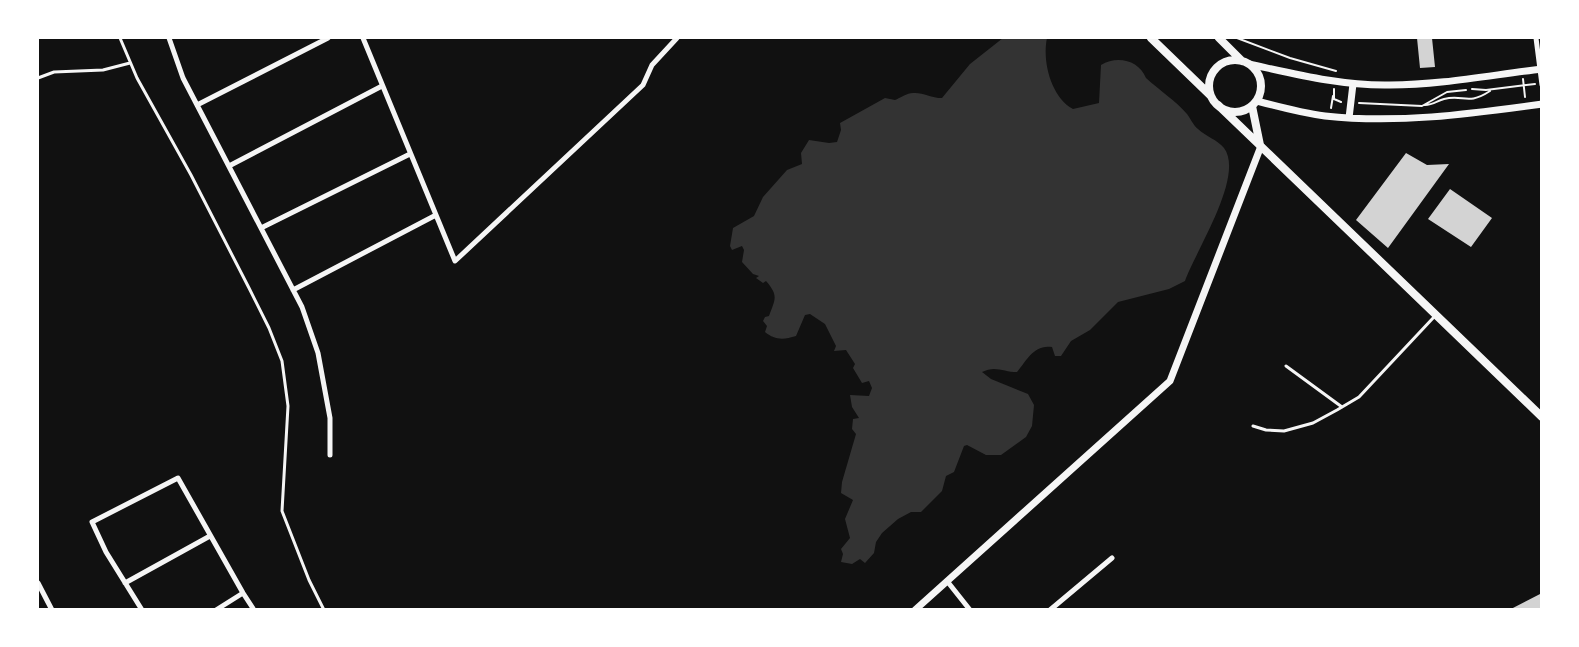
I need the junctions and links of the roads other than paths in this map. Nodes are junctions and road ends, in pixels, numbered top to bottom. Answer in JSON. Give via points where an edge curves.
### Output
{"nodes":[{"id":1,"x":120,"y":38,"type":"edge"},
{"id":2,"x":169,"y":38,"type":"edge"},
{"id":3,"x":328,"y":38,"type":"edge"},
{"id":4,"x":363,"y":38,"type":"edge"},
{"id":5,"x":677,"y":38,"type":"edge"},
{"id":6,"x":1151,"y":38,"type":"edge"},
{"id":7,"x":1221,"y":38,"type":"edge"},
{"id":8,"x":1536,"y":38,"type":"edge"},
{"id":9,"x":1246,"y":62,"type":"junction"},
{"id":10,"x":130,"y":63,"type":"junction"},
{"id":11,"x":1540,"y":69,"type":"edge"},
{"id":12,"x":38,"y":78,"type":"edge"},
{"id":13,"x":1353,"y":84,"type":"junction"},
{"id":14,"x":1542,"y":85,"type":"edge"},
{"id":15,"x":382,"y":86,"type":"junction"},
{"id":16,"x":1212,"y":97,"type":"junction"},
{"id":17,"x":1254,"y":104,"type":"junction"},
{"id":18,"x":1542,"y":104,"type":"edge"},
{"id":19,"x":197,"y":105,"type":"junction"},
{"id":20,"x":1218,"y":105,"type":"junction"},
{"id":21,"x":1349,"y":118,"type":"junction"},
{"id":22,"x":1261,"y":146,"type":"junction"},
{"id":23,"x":410,"y":154,"type":"junction"},
{"id":24,"x":229,"y":166,"type":"junction"},
{"id":25,"x":436,"y":215,"type":"junction"},
{"id":26,"x":261,"y":228,"type":"junction"},
{"id":27,"x":293,"y":290,"type":"junction"},
{"id":28,"x":1436,"y":315,"type":"junction"},
{"id":29,"x":1286,"y":366,"type":"dead end"},
{"id":30,"x":1342,"y":407,"type":"junction"},
{"id":31,"x":1542,"y":417,"type":"edge"},
{"id":32,"x":1253,"y":426,"type":"dead end"},
{"id":33,"x":330,"y":455,"type":"dead end"},
{"id":34,"x":210,"y":536,"type":"junction"},
{"id":35,"x":1112,"y":558,"type":"dead end"},
{"id":36,"x":947,"y":581,"type":"junction"},
{"id":37,"x":38,"y":583,"type":"edge"},
{"id":38,"x":125,"y":583,"type":"junction"},
{"id":39,"x":243,"y":593,"type":"junction"},
{"id":40,"x":52,"y":609,"type":"edge"},
{"id":41,"x":142,"y":609,"type":"edge"},
{"id":42,"x":216,"y":609,"type":"edge"},
{"id":43,"x":254,"y":609,"type":"edge"},
{"id":44,"x":324,"y":609,"type":"edge"},
{"id":45,"x":915,"y":609,"type":"edge"},
{"id":46,"x":970,"y":609,"type":"edge"},
{"id":47,"x":1050,"y":609,"type":"edge"}],
"edges":[{"from":1,"to":10,"type":"lane"},
{"from":2,"to":19,"type":"street"},
{"from":3,"to":19,"type":"street"},
{"from":4,"to":15,"type":"street"},
{"from":5,"to":25,"type":"street","via":[[652,65],[643,85],[455,261]]},
{"from":6,"to":16,"type":"main road"},
{"from":7,"to":9,"type":"main road"},
{"from":8,"to":11,"type":"street"},
{"from":9,"to":13,"type":"street"},
{"from":9,"to":16,"type":"main road","via":[[1218,66],[1210,81]]},
{"from":9,"to":17,"type":"main road","via":[[1262,85]]},
{"from":10,"to":12,"type":"lane","via":[[103,70],[54,72]]},
{"from":10,"to":44,"type":"lane","via":[[249,288],[282,361],[288,406],[282,511]]},
{"from":11,"to":13,"type":"street","via":[[1428,84]]},
{"from":11,"to":14,"type":"street"},
{"from":13,"to":21,"type":"street"},
{"from":15,"to":23,"type":"street"},
{"from":15,"to":24,"type":"street"},
{"from":16,"to":20,"type":"main road"},
{"from":17,"to":20,"type":"main road","via":[[1238,112]]},
{"from":17,"to":21,"type":"street"},
{"from":17,"to":22,"type":"main road"},
{"from":18,"to":21,"type":"street","via":[[1429,118]]},
{"from":19,"to":24,"type":"street"},
{"from":20,"to":22,"type":"main road"},
{"from":22,"to":28,"type":"main road"},
{"from":22,"to":36,"type":"street","via":[[1170,381]]},
{"from":23,"to":25,"type":"street"},
{"from":23,"to":26,"type":"street"},
{"from":24,"to":26,"type":"street"},
{"from":25,"to":27,"type":"street"},
{"from":26,"to":27,"type":"street"},
{"from":27,"to":33,"type":"street","via":[[318,353],[330,418]]},
{"from":28,"to":30,"type":"lane","via":[[1359,397]]},
{"from":28,"to":31,"type":"main road"},
{"from":29,"to":30,"type":"lane"},
{"from":30,"to":32,"type":"lane","via":[[1313,423],[1284,431]]},
{"from":34,"to":38,"type":"street"},
{"from":34,"to":38,"type":"street","via":[[178,478],[92,522]]},
{"from":34,"to":39,"type":"street"},
{"from":35,"to":47,"type":"street"},
{"from":36,"to":45,"type":"street"},
{"from":36,"to":46,"type":"street"},
{"from":37,"to":40,"type":"street"},
{"from":38,"to":41,"type":"street"},
{"from":39,"to":42,"type":"street"},
{"from":39,"to":43,"type":"street"}]}
